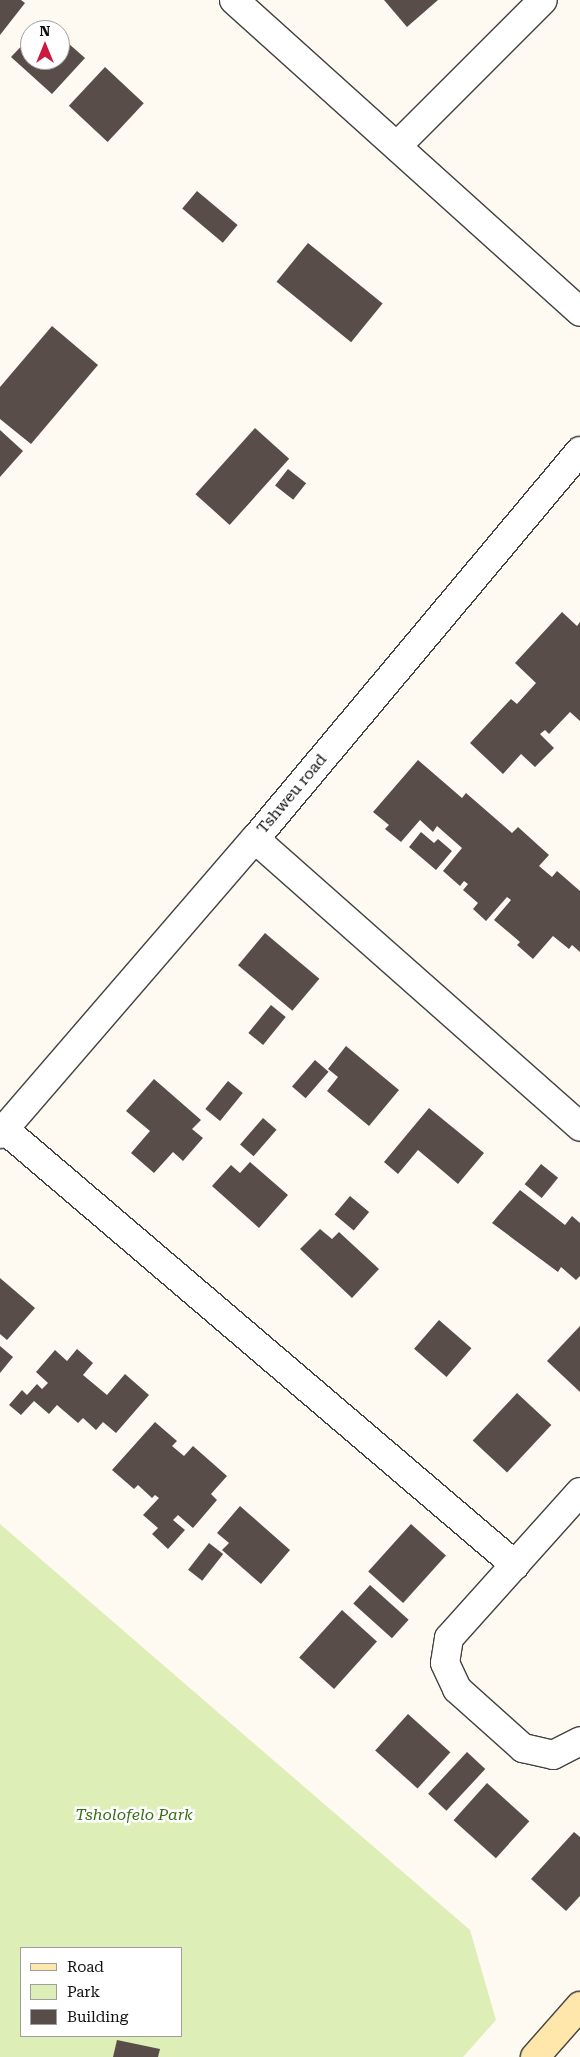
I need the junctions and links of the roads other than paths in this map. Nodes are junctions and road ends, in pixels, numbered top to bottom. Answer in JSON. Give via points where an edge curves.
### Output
{"nodes":[{"id":1,"x":234,"y":0,"type":"edge"},
{"id":2,"x":543,"y":0,"type":"edge"},
{"id":3,"x":398,"y":146,"type":"junction"},
{"id":4,"x":580,"y":312,"type":"edge"},
{"id":5,"x":580,"y":451,"type":"edge"},
{"id":6,"x":255,"y":838,"type":"junction"},
{"id":7,"x":580,"y":1127,"type":"edge"},
{"id":8,"x":2,"y":1132,"type":"edge"},
{"id":9,"x":580,"y":1492,"type":"edge"},
{"id":10,"x":515,"y":1565,"type":"junction"},
{"id":11,"x":580,"y":1741,"type":"edge"},
{"id":12,"x":580,"y":2006,"type":"edge"},
{"id":13,"x":535,"y":2057,"type":"edge"}],
"edges":[{"from":1,"to":3,"type":"street"},
{"from":2,"to":3,"type":"street"},
{"from":3,"to":4,"type":"street"},
{"from":5,"to":6,"type":"street","name":"Tshweu road"},
{"from":6,"to":7,"type":"street"},
{"from":6,"to":8,"type":"street","name":"Tshweu road"},
{"from":8,"to":10,"type":"street"},
{"from":9,"to":10,"type":"street"},
{"from":10,"to":11,"type":"street","via":[[449,1638],[445,1663],[457,1689],[524,1748],[553,1755]]},
{"from":12,"to":13,"type":"main road"}]}
